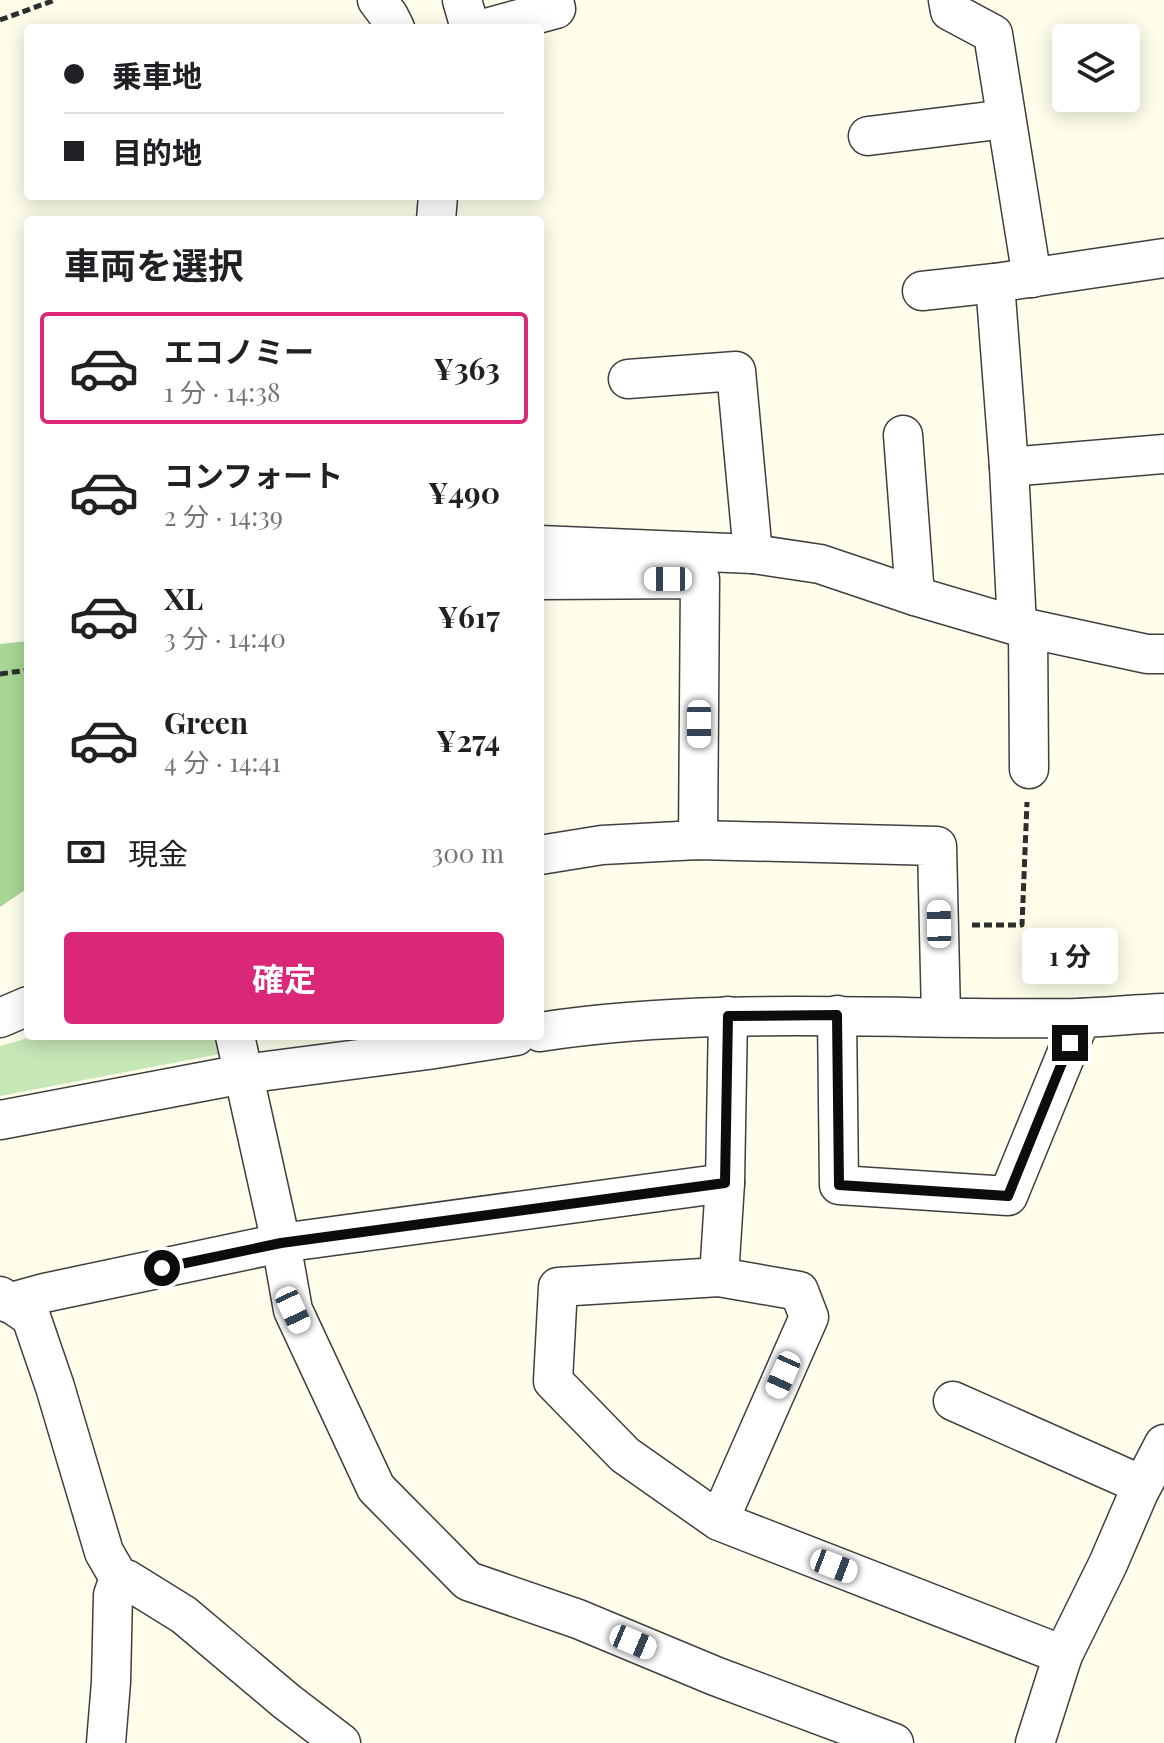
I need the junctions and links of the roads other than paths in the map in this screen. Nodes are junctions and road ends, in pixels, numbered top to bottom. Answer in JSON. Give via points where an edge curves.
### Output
{"nodes":[{"id":1,"x":377,"y":0,"type":"edge"},
{"id":2,"x":462,"y":0,"type":"edge"},
{"id":3,"x":554,"y":0,"type":"edge"},
{"id":4,"x":948,"y":0,"type":"edge"},
{"id":5,"x":393,"y":24,"type":"edge"},
{"id":6,"x":469,"y":24,"type":"edge"},
{"id":7,"x":501,"y":24,"type":"edge"},
{"id":8,"x":1006,"y":119,"type":"junction"},
{"id":9,"x":868,"y":136,"type":"dead end"},
{"id":10,"x":1164,"y":258,"type":"edge"},
{"id":11,"x":1032,"y":278,"type":"junction"},
{"id":12,"x":995,"y":283,"type":"junction"},
{"id":13,"x":922,"y":291,"type":"dead end"},
{"id":14,"x":628,"y":379,"type":"dead end"},
{"id":15,"x":903,"y":435,"type":"dead end"},
{"id":16,"x":1164,"y":454,"type":"edge"},
{"id":17,"x":1009,"y":467,"type":"junction"},
{"id":18,"x":544,"y":545,"type":"edge"},
{"id":19,"x":753,"y":554,"type":"junction"},
{"id":20,"x":544,"y":580,"type":"edge"},
{"id":21,"x":915,"y":596,"type":"junction"},
{"id":22,"x":1022,"y":627,"type":"junction"},
{"id":23,"x":1164,"y":654,"type":"edge"},
{"id":24,"x":1029,"y":769,"type":"road end"},
{"id":25,"x":698,"y":840,"type":"junction"},
{"id":26,"x":544,"y":854,"type":"edge"},
{"id":27,"x":24,"y":1008,"type":"edge"},
{"id":28,"x":1164,"y":1013,"type":"edge"},
{"id":29,"x":837,"y":1015,"type":"junction"},
{"id":30,"x":728,"y":1016,"type":"junction"},
{"id":31,"x":941,"y":1016,"type":"junction"},
{"id":32,"x":0,"y":1018,"type":"edge"},
{"id":33,"x":1081,"y":1018,"type":"junction"},
{"id":34,"x":544,"y":1031,"type":"edge"},
{"id":35,"x":236,"y":1040,"type":"edge"},
{"id":36,"x":465,"y":1040,"type":"edge"},
{"id":37,"x":427,"y":1043,"type":"edge"},
{"id":38,"x":243,"y":1074,"type":"junction"},
{"id":39,"x":0,"y":1120,"type":"edge"},
{"id":40,"x":725,"y":1183,"type":"junction"},
{"id":41,"x":281,"y":1243,"type":"junction"},
{"id":42,"x":719,"y":1277,"type":"junction"},
{"id":43,"x":4,"y":1300,"type":"edge"},
{"id":44,"x":953,"y":1401,"type":"dead end"},
{"id":45,"x":1164,"y":1444,"type":"edge"},
{"id":46,"x":1148,"y":1492,"type":"edge"},
{"id":47,"x":719,"y":1521,"type":"junction"},
{"id":48,"x":119,"y":1578,"type":"junction"},
{"id":49,"x":1063,"y":1655,"type":"junction"},
{"id":50,"x":106,"y":1743,"type":"edge"},
{"id":51,"x":341,"y":1743,"type":"edge"},
{"id":52,"x":894,"y":1743,"type":"edge"},
{"id":53,"x":1035,"y":1743,"type":"edge"}],
"edges":[{"from":1,"to":5,"type":"street"},
{"from":2,"to":6,"type":"street"},
{"from":3,"to":7,"type":"street","via":[[556,9]]},
{"from":4,"to":8,"type":"street","via":[[950,11],[993,34]]},
{"from":8,"to":9,"type":"street"},
{"from":8,"to":11,"type":"street"},
{"from":10,"to":11,"type":"street"},
{"from":11,"to":12,"type":"street"},
{"from":12,"to":13,"type":"street"},
{"from":12,"to":17,"type":"street"},
{"from":14,"to":19,"type":"street","via":[[736,371]]},
{"from":15,"to":21,"type":"street"},
{"from":16,"to":17,"type":"street"},
{"from":17,"to":22,"type":"street"},
{"from":18,"to":19,"type":"street"},
{"from":19,"to":21,"type":"street","via":[[820,564]]},
{"from":20,"to":25,"type":"street","via":[[700,579]]},
{"from":21,"to":22,"type":"street"},
{"from":22,"to":23,"type":"street"},
{"from":22,"to":24,"type":"street"},
{"from":25,"to":26,"type":"street"},
{"from":25,"to":31,"type":"street","via":[[937,846]]},
{"from":27,"to":32,"type":"street"},
{"from":28,"to":33,"type":"street"},
{"from":29,"to":30,"type":"street"},
{"from":29,"to":31,"type":"street"},
{"from":29,"to":33,"type":"street","via":[[839,1185],[1008,1196]]},
{"from":30,"to":34,"type":"street"},
{"from":30,"to":40,"type":"street"},
{"from":31,"to":33,"type":"street"},
{"from":35,"to":38,"type":"street"},
{"from":36,"to":37,"type":"street"},
{"from":37,"to":38,"type":"street"},
{"from":38,"to":39,"type":"street"},
{"from":38,"to":41,"type":"street"},
{"from":40,"to":41,"type":"street"},
{"from":40,"to":42,"type":"street"},
{"from":41,"to":43,"type":"street"},
{"from":41,"to":52,"type":"street","via":[[293,1310],[376,1488],[468,1581]]},
{"from":42,"to":47,"type":"street","via":[[799,1291],[809,1317]]},
{"from":42,"to":47,"type":"street","via":[[558,1287],[553,1381],[625,1455]]},
{"from":43,"to":48,"type":"street","via":[[31,1317],[104,1552]]},
{"from":44,"to":46,"type":"street"},
{"from":45,"to":46,"type":"street"},
{"from":46,"to":49,"type":"street"},
{"from":47,"to":49,"type":"street"},
{"from":48,"to":50,"type":"street","via":[[113,1595]]},
{"from":48,"to":51,"type":"street","via":[[184,1615]]},
{"from":49,"to":53,"type":"street"}]}
